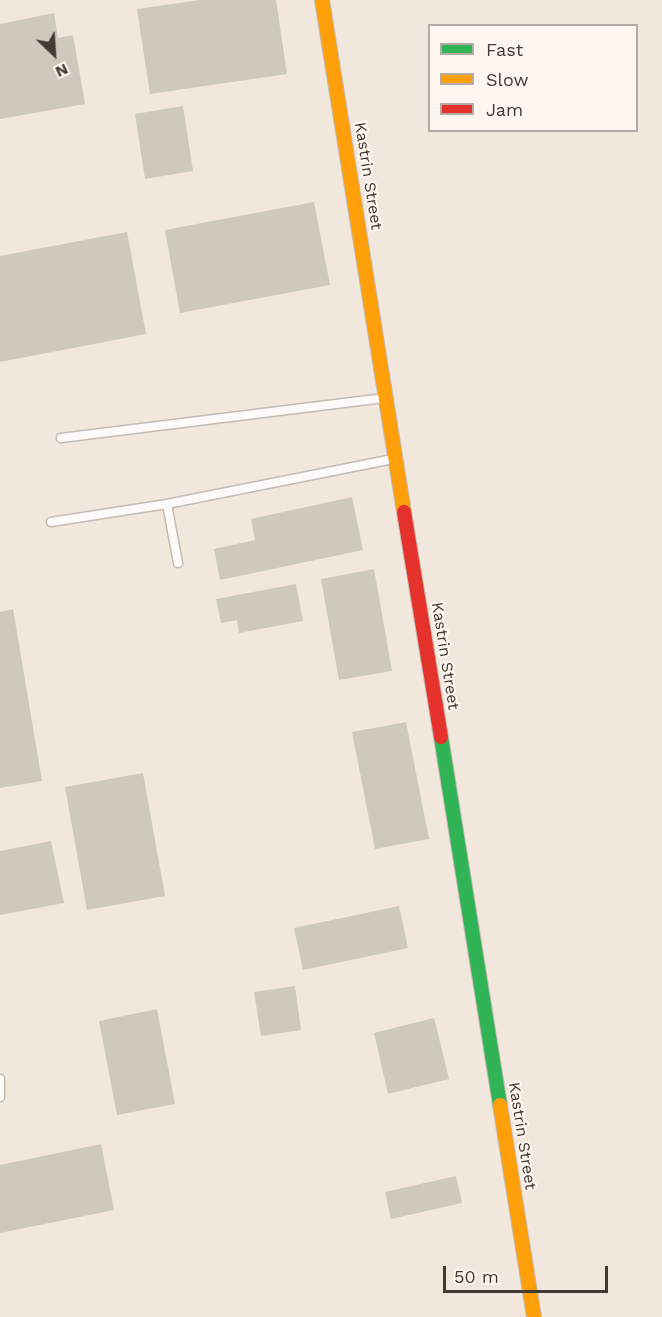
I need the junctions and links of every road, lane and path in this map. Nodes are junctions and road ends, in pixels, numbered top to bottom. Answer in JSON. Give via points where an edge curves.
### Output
{"nodes":[{"id":1,"x":322,"y":0,"type":"edge"},
{"id":2,"x":387,"y":398,"type":"junction"},
{"id":3,"x":61,"y":438,"type":"dead end"},
{"id":4,"x":396,"y":458,"type":"junction"},
{"id":5,"x":167,"y":504,"type":"junction"},
{"id":6,"x":51,"y":522,"type":"dead end"},
{"id":7,"x":178,"y":563,"type":"dead end"},
{"id":8,"x":0,"y":1079,"type":"edge"},
{"id":9,"x":0,"y":1097,"type":"edge"},
{"id":10,"x":534,"y":1317,"type":"edge"}],
"edges":[{"from":1,"to":2,"type":"street","name":"Kastrin Street"},
{"from":2,"to":3,"type":"lane"},
{"from":2,"to":4,"type":"street","name":"Kastrin Street"},
{"from":4,"to":5,"type":"lane"},
{"from":4,"to":10,"type":"street","name":"Kastrin Street"},
{"from":5,"to":6,"type":"lane"},
{"from":5,"to":7,"type":"lane"},
{"from":8,"to":9,"type":"lane"}]}
